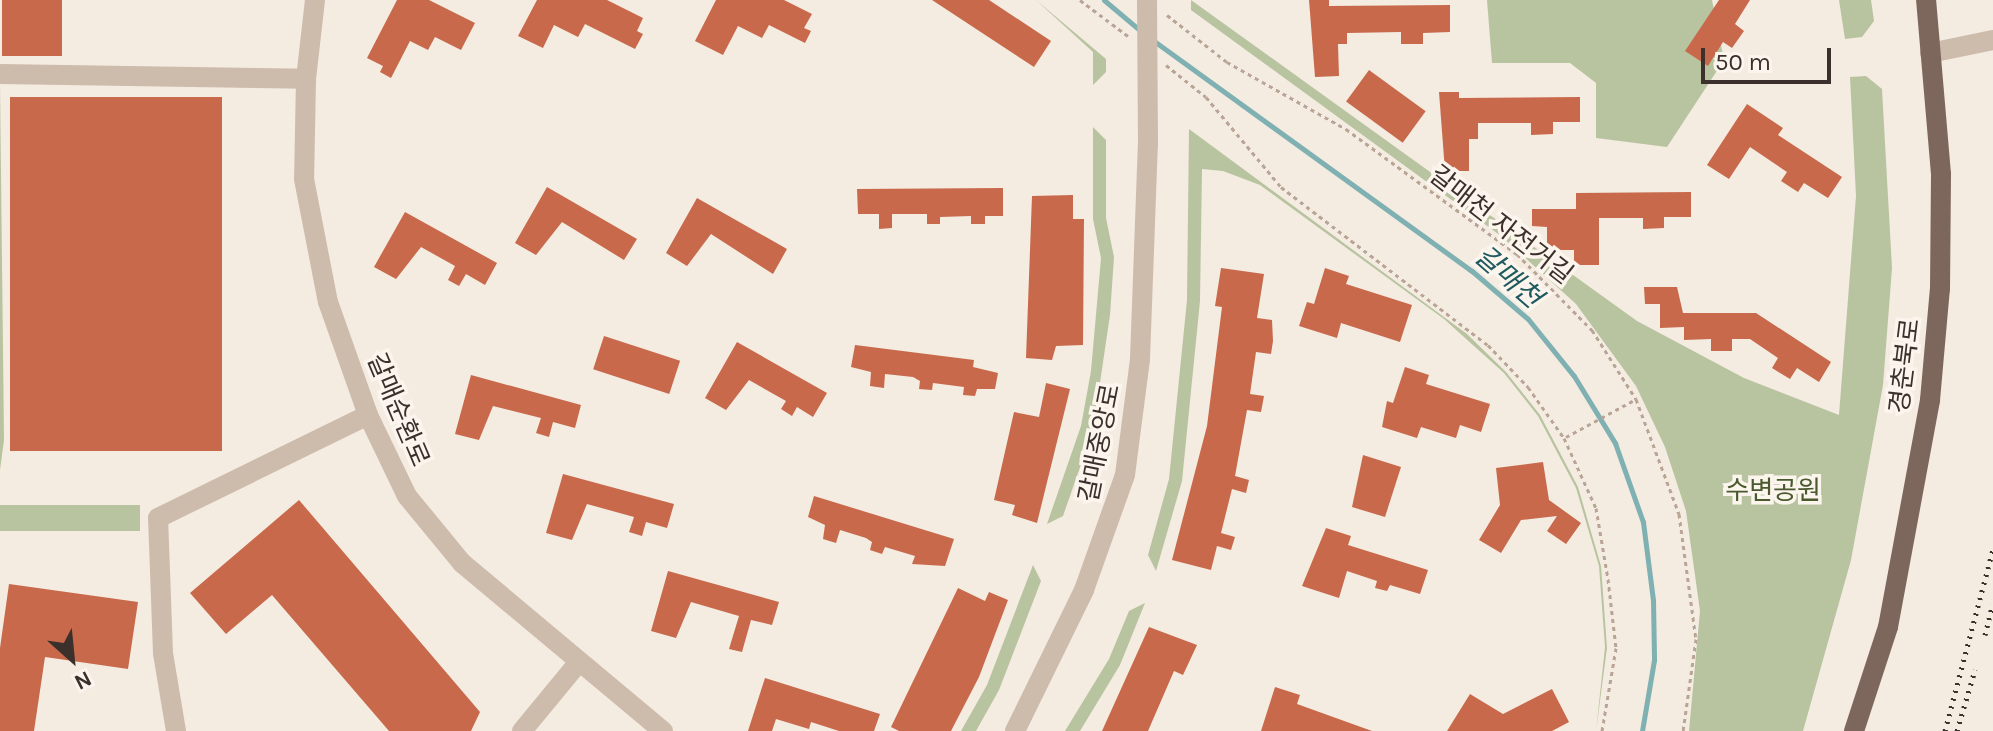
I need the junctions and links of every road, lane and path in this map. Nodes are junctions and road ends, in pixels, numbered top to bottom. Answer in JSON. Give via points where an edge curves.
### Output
{"nodes":[{"id":1,"x":315,"y":0,"type":"edge"},
{"id":2,"x":1080,"y":0,"type":"edge"},
{"id":3,"x":1926,"y":0,"type":"edge"},
{"id":4,"x":1154,"y":4,"type":"edge"},
{"id":5,"x":1993,"y":40,"type":"edge"},
{"id":6,"x":1134,"y":41,"type":"dead end"},
{"id":7,"x":1930,"y":53,"type":"junction"},
{"id":8,"x":1158,"y":59,"type":"dead end"},
{"id":9,"x":0,"y":74,"type":"edge"},
{"id":10,"x":306,"y":79,"type":"junction"},
{"id":11,"x":1636,"y":399,"type":"junction"},
{"id":12,"x":368,"y":415,"type":"junction"},
{"id":13,"x":1566,"y":437,"type":"junction"},
{"id":14,"x":578,"y":663,"type":"junction"},
{"id":15,"x":176,"y":731,"type":"edge"},
{"id":16,"x":522,"y":731,"type":"edge"},
{"id":17,"x":663,"y":731,"type":"edge"},
{"id":18,"x":1015,"y":731,"type":"edge"},
{"id":19,"x":1602,"y":731,"type":"edge"},
{"id":20,"x":1683,"y":731,"type":"edge"},
{"id":21,"x":1854,"y":731,"type":"edge"}],
"edges":[{"from":1,"to":10,"type":"street","name":"갈매순환로"},
{"from":2,"to":6,"type":"path"},
{"from":3,"to":7,"type":"main road","name":"경춘북로"},
{"from":4,"to":11,"type":"path","name":"갈매천 자전거길","via":[[1227,62],[1346,129],[1517,254],[1592,330]]},
{"from":4,"to":18,"type":"street","name":"갈매중앙로","bridge":true,"via":[[1140,359],[1125,475],[1084,590]]},
{"from":5,"to":7,"type":"street"},
{"from":7,"to":21,"type":"main road","name":"경춘북로","via":[[1941,174],[1940,289],[1930,400],[1888,627]]},
{"from":8,"to":13,"type":"path","via":[[1206,97],[1281,187],[1488,345]]},
{"from":9,"to":10,"type":"street"},
{"from":10,"to":12,"type":"street","name":"갈매순환로","via":[[304,179],[315,253]]},
{"from":11,"to":13,"type":"path"},
{"from":11,"to":20,"type":"path","name":"갈매천 자전거길","via":[[1679,514],[1690,572],[1696,639]]},
{"from":12,"to":14,"type":"street","name":"갈매순환로","via":[[407,496],[462,563]]},
{"from":12,"to":15,"type":"street","via":[[158,518],[163,653]]},
{"from":13,"to":19,"type":"path","via":[[1596,508],[1608,579],[1616,648]]},
{"from":14,"to":16,"type":"street"},
{"from":14,"to":17,"type":"street","name":"갈매순환로"}]}
